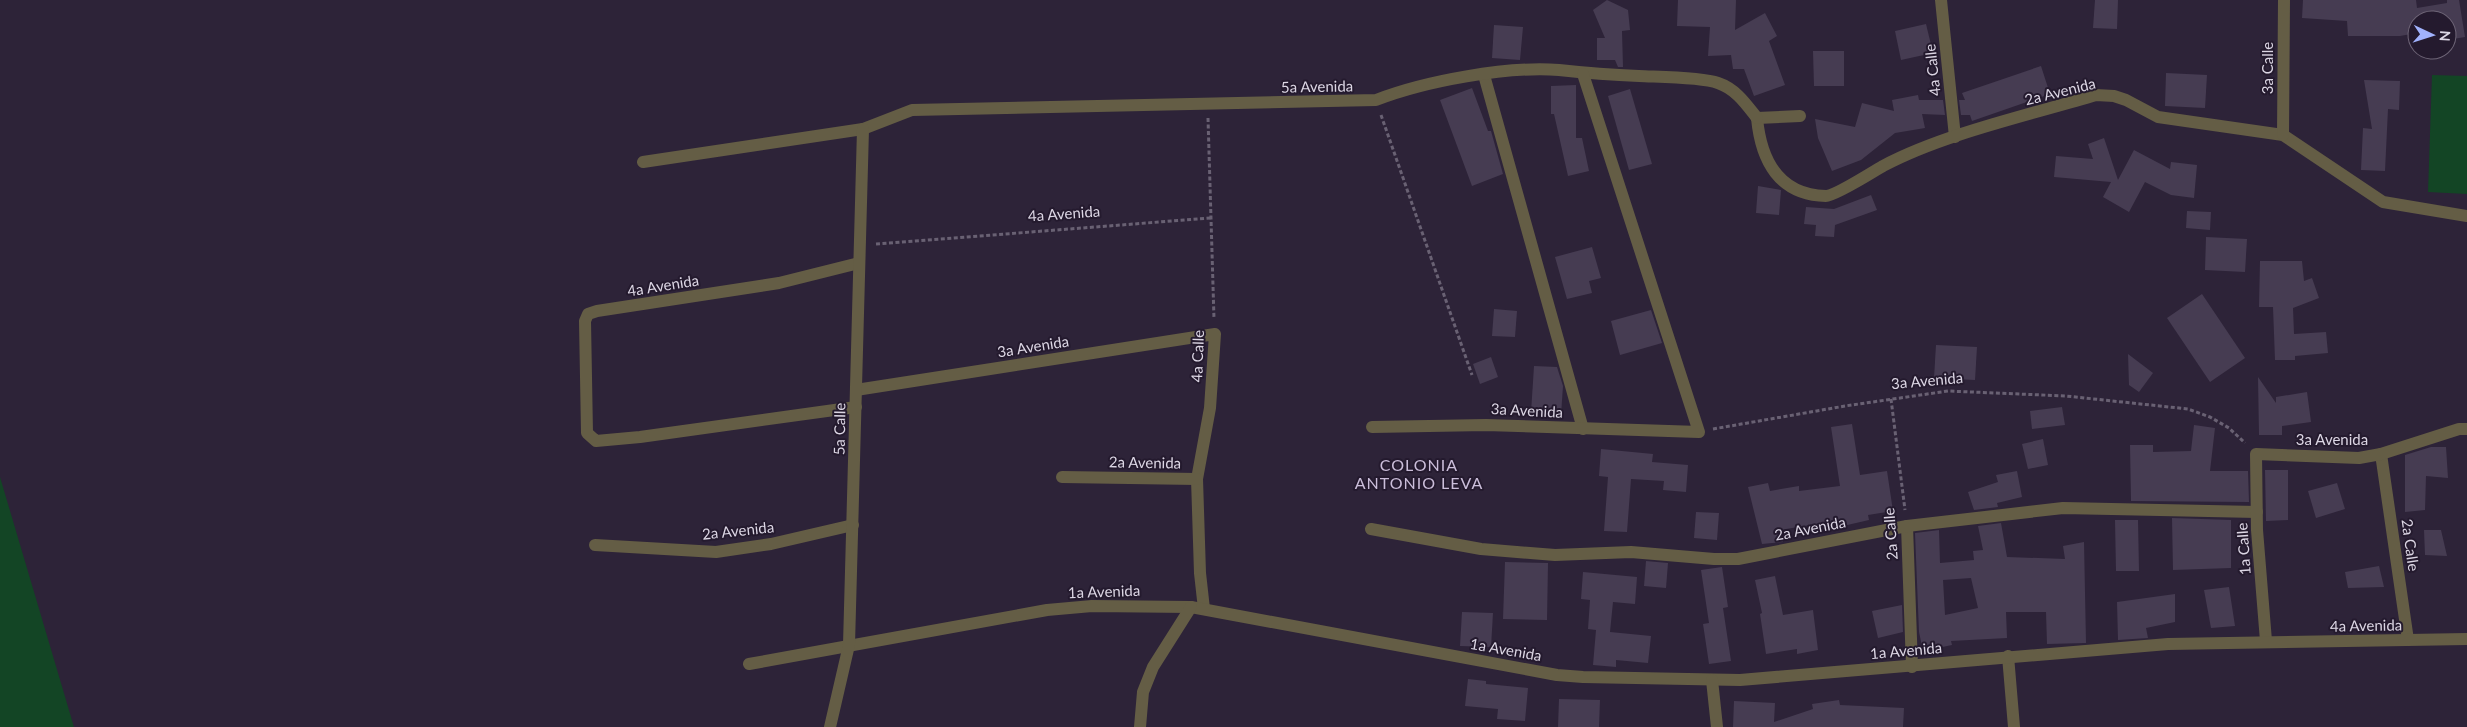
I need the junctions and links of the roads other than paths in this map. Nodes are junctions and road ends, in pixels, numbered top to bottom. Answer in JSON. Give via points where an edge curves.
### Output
{"nodes":[{"id":1,"x":1941,"y":0,"type":"edge"},
{"id":2,"x":2284,"y":0,"type":"edge"},
{"id":3,"x":1583,"y":74,"type":"junction"},
{"id":4,"x":1484,"y":75,"type":"junction"},
{"id":5,"x":1800,"y":116,"type":"dead end"},
{"id":6,"x":1757,"y":118,"type":"junction"},
{"id":7,"x":864,"y":129,"type":"junction"},
{"id":8,"x":2283,"y":136,"type":"junction"},
{"id":9,"x":1955,"y":137,"type":"junction"},
{"id":10,"x":643,"y":162,"type":"dead end"},
{"id":11,"x":2467,"y":216,"type":"edge"},
{"id":12,"x":859,"y":263,"type":"junction"},
{"id":13,"x":1215,"y":334,"type":"joint"},
{"id":14,"x":856,"y":390,"type":"junction"},
{"id":15,"x":856,"y":407,"type":"junction"},
{"id":16,"x":1372,"y":427,"type":"dead end"},
{"id":17,"x":1583,"y":429,"type":"junction"},
{"id":18,"x":2467,"y":429,"type":"edge"},
{"id":19,"x":2256,"y":454,"type":"joint"},
{"id":20,"x":2381,"y":454,"type":"junction"},
{"id":21,"x":1062,"y":477,"type":"dead end"},
{"id":22,"x":1197,"y":479,"type":"junction"},
{"id":23,"x":2257,"y":512,"type":"junction"},
{"id":24,"x":853,"y":524,"type":"junction"},
{"id":25,"x":1907,"y":526,"type":"junction"},
{"id":26,"x":1371,"y":529,"type":"dead end"},
{"id":27,"x":595,"y":545,"type":"dead end"},
{"id":28,"x":1198,"y":608,"type":"junction"},
{"id":29,"x":2467,"y":639,"type":"edge"},
{"id":30,"x":2408,"y":640,"type":"junction"},
{"id":31,"x":2266,"y":641,"type":"junction"},
{"id":32,"x":849,"y":646,"type":"junction"},
{"id":33,"x":2008,"y":656,"type":"junction"},
{"id":34,"x":749,"y":664,"type":"dead end"},
{"id":35,"x":1912,"y":667,"type":"junction"},
{"id":36,"x":1712,"y":680,"type":"junction"},
{"id":37,"x":830,"y":727,"type":"edge"},
{"id":38,"x":1140,"y":727,"type":"edge"},
{"id":39,"x":1717,"y":727,"type":"edge"},
{"id":40,"x":2014,"y":727,"type":"edge"}],
"edges":[{"from":1,"to":9,"type":"street","name":"4a Calle"},
{"from":2,"to":8,"type":"street","name":"3a Calle"},
{"from":3,"to":4,"type":"street","name":"5a Avenida","via":[[1551,70]]},
{"from":3,"to":6,"type":"street","name":"5a Avenida","via":[[1717,82],[1733,91]]},
{"from":3,"to":17,"type":"street","name":"3a Avenida","via":[[1699,432]]},
{"from":4,"to":7,"type":"street","name":"5a Avenida","via":[[1402,90],[1376,100],[912,110]]},
{"from":4,"to":17,"type":"street"},
{"from":5,"to":6,"type":"street"},
{"from":6,"to":9,"type":"street","name":"2a Avenida","via":[[1759,137],[1774,172],[1789,188],[1807,194],[1829,196],[1893,161]]},
{"from":7,"to":10,"type":"street","name":"5a Avenida"},
{"from":7,"to":12,"type":"street","name":"5a Calle"},
{"from":8,"to":9,"type":"street","name":"2a Avenida","via":[[2158,117],[2126,100],[2096,95]]},
{"from":8,"to":11,"type":"street","name":"2a Avenida","via":[[2383,202]]},
{"from":12,"to":14,"type":"street","name":"5a Calle"},
{"from":12,"to":15,"type":"street","name":"4a Avenida","via":[[779,283],[588,314],[585,321],[587,433],[596,441]]},
{"from":13,"to":14,"type":"street","name":"3a Avenida"},
{"from":13,"to":22,"type":"street","name":"4a Calle","via":[[1210,408]]},
{"from":14,"to":15,"type":"street","name":"5a Calle"},
{"from":15,"to":24,"type":"street","name":"5a Calle"},
{"from":16,"to":17,"type":"street","name":"3a Avenida","via":[[1486,425]]},
{"from":18,"to":20,"type":"street","name":"3a Avenida"},
{"from":19,"to":20,"type":"street","name":"3a Avenida","via":[[2359,458]]},
{"from":19,"to":23,"type":"street","name":"1a Calle"},
{"from":20,"to":30,"type":"street","name":"2a Calle"},
{"from":21,"to":22,"type":"street","name":"2a Avenida"},
{"from":22,"to":28,"type":"street","name":"4a Calle"},
{"from":23,"to":25,"type":"street","name":"2a Avenida","via":[[2063,508]]},
{"from":23,"to":31,"type":"street","name":"1a Calle"},
{"from":24,"to":27,"type":"street","name":"2a Avenida","via":[[771,544],[716,552]]},
{"from":24,"to":32,"type":"street","name":"5a Calle"},
{"from":25,"to":26,"type":"street","name":"2a Avenida","via":[[1738,559],[1660,553],[1555,555],[1490,550]]},
{"from":25,"to":35,"type":"street","name":"2a Calle"},
{"from":28,"to":32,"type":"street","name":"1a Avenida","via":[[1092,606],[1047,610]]},
{"from":28,"to":36,"type":"street","name":"1a Avenida","via":[[1557,675]]},
{"from":28,"to":38,"type":"street","via":[[1153,667],[1143,692]]},
{"from":29,"to":30,"type":"street","name":"4a Avenida"},
{"from":30,"to":31,"type":"street","name":"4a Avenida"},
{"from":31,"to":33,"type":"street","name":"1a Avenida","via":[[2168,644]]},
{"from":32,"to":34,"type":"street","name":"1a Avenida"},
{"from":32,"to":37,"type":"street","name":"5a Calle"},
{"from":33,"to":35,"type":"street","name":"1a Avenida"},
{"from":33,"to":40,"type":"street"},
{"from":35,"to":36,"type":"street","name":"1a Avenida"},
{"from":36,"to":39,"type":"street"}]}
